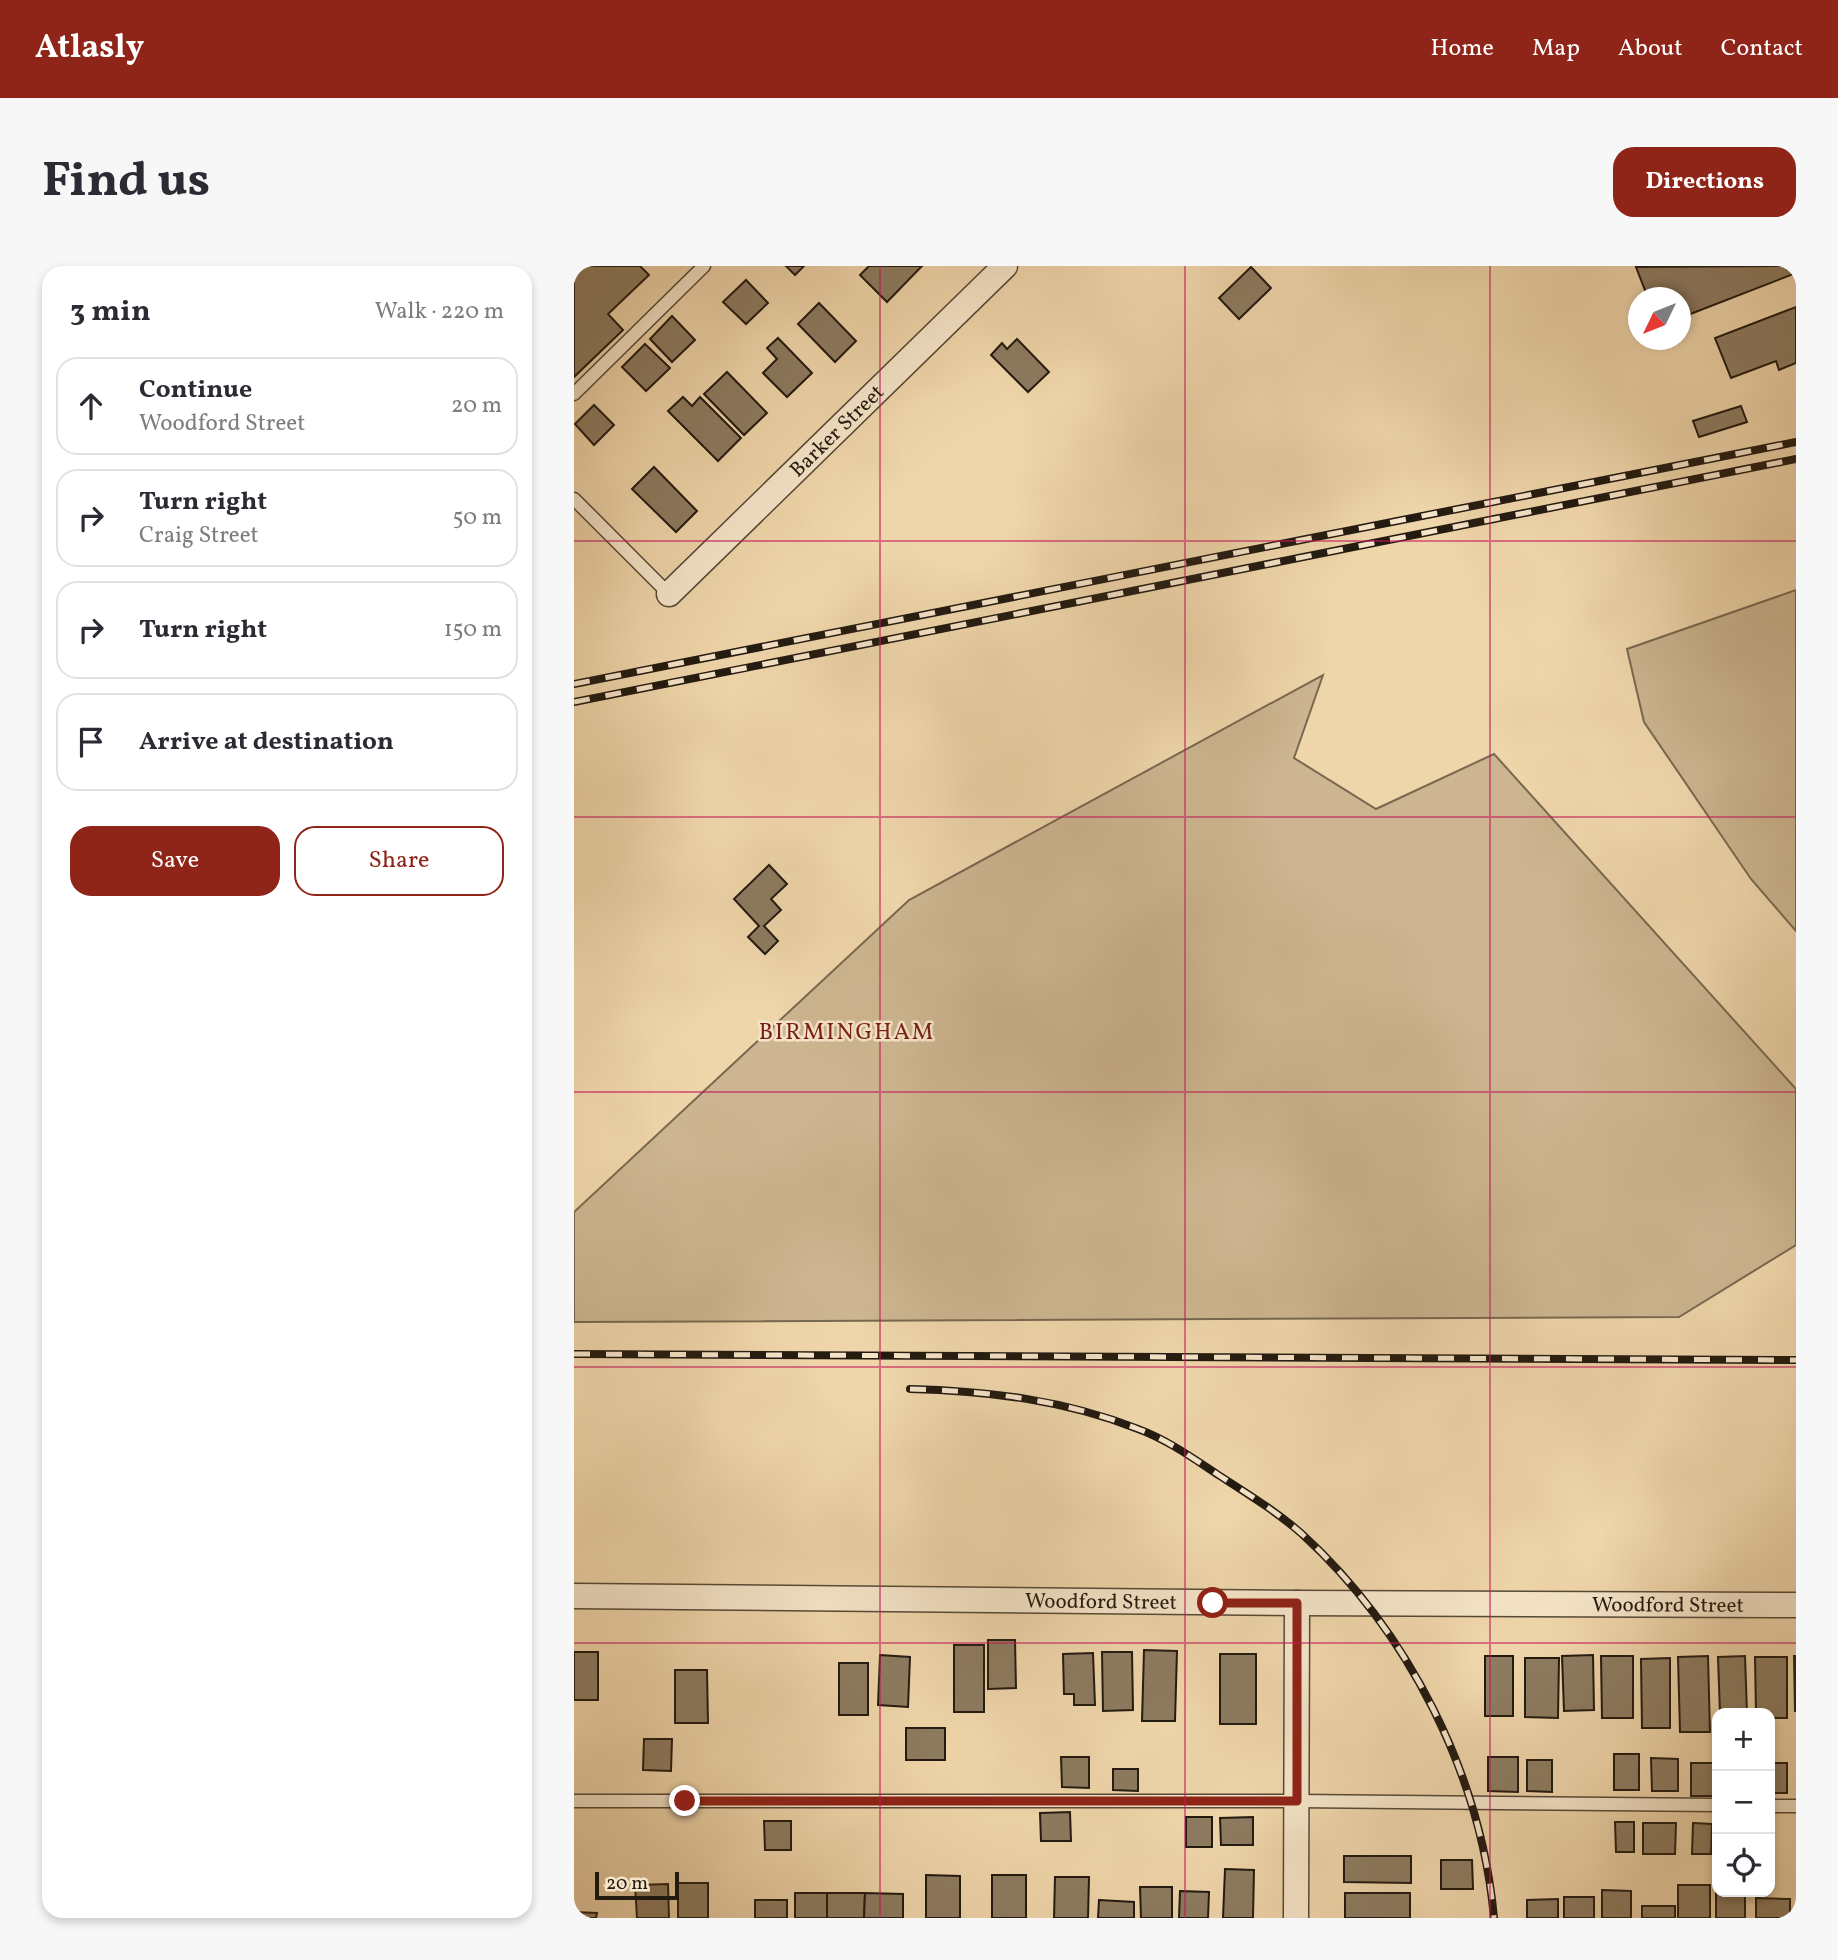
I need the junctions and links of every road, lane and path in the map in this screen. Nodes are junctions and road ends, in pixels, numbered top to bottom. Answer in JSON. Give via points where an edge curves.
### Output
{"nodes":[{"id":1,"x":704,"y":266,"type":"edge"},
{"id":2,"x":1005,"y":266,"type":"edge"},
{"id":3,"x":574,"y":394,"type":"edge"},
{"id":4,"x":574,"y":499,"type":"edge"},
{"id":5,"x":670,"y":594,"type":"joint"},
{"id":6,"x":574,"y":1596,"type":"edge"},
{"id":7,"x":1297,"y":1603,"type":"junction"},
{"id":8,"x":1796,"y":1605,"type":"edge"},
{"id":9,"x":574,"y":1801,"type":"edge"},
{"id":10,"x":1297,"y":1801,"type":"junction"},
{"id":11,"x":1712,"y":1805,"type":"edge"},
{"id":12,"x":1775,"y":1806,"type":"edge"},
{"id":13,"x":1796,"y":1806,"type":"edge"},
{"id":14,"x":1296,"y":1918,"type":"edge"}],
"edges":[{"from":1,"to":3,"type":"lane"},
{"from":2,"to":5,"type":"street","name":"Barker Street"},
{"from":4,"to":5,"type":"lane"},
{"from":6,"to":7,"type":"street","name":"Woodford Street"},
{"from":7,"to":8,"type":"street","name":"Woodford Street"},
{"from":7,"to":10,"type":"street"},
{"from":9,"to":10,"type":"lane"},
{"from":10,"to":11,"type":"lane"},
{"from":10,"to":14,"type":"street"},
{"from":12,"to":13,"type":"lane"}]}
